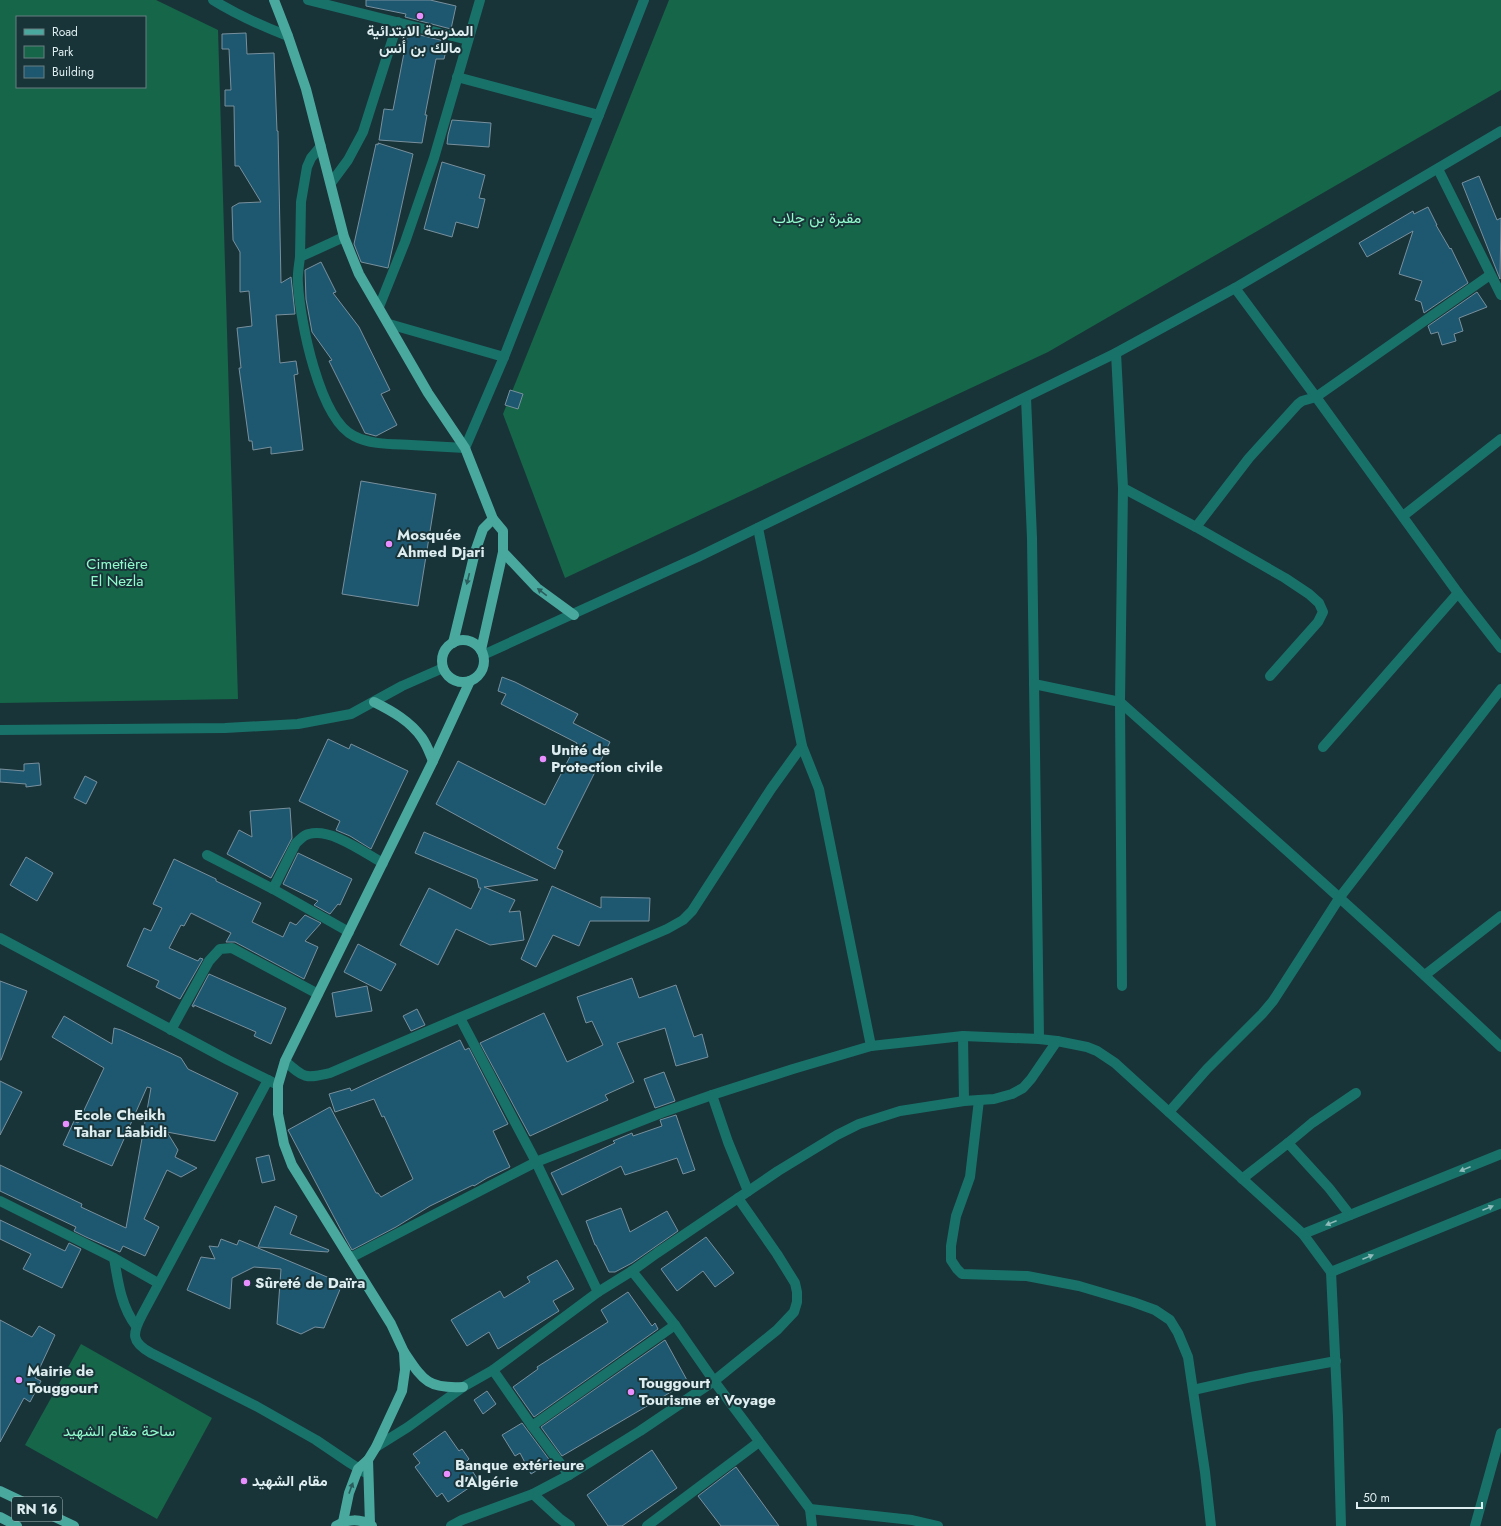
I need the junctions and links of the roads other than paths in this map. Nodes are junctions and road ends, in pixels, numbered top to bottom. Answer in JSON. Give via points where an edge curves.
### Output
{"nodes":[{"id":1,"x":213,"y":0,"type":"edge"},
{"id":2,"x":274,"y":0,"type":"edge"},
{"id":3,"x":308,"y":0,"type":"edge"},
{"id":4,"x":480,"y":0,"type":"edge"},
{"id":5,"x":644,"y":0,"type":"edge"},
{"id":6,"x":398,"y":22,"type":"junction"},
{"id":7,"x":288,"y":36,"type":"junction"},
{"id":8,"x":468,"y":40,"type":"junction"},
{"id":9,"x":458,"y":77,"type":"junction"},
{"id":10,"x":599,"y":116,"type":"junction"},
{"id":11,"x":1501,"y":131,"type":"edge"},
{"id":12,"x":321,"y":146,"type":"junction"},
{"id":13,"x":1438,"y":169,"type":"junction"},
{"id":14,"x":331,"y":184,"type":"junction"},
{"id":15,"x":344,"y":237,"type":"junction"},
{"id":16,"x":300,"y":257,"type":"junction"},
{"id":17,"x":1490,"y":275,"type":"junction"},
{"id":18,"x":1235,"y":288,"type":"junction"},
{"id":19,"x":1501,"y":295,"type":"edge"},
{"id":20,"x":379,"y":307,"type":"junction"},
{"id":21,"x":388,"y":324,"type":"junction"},
{"id":22,"x":1116,"y":353,"type":"junction"},
{"id":23,"x":504,"y":358,"type":"junction"},
{"id":24,"x":1316,"y":397,"type":"junction"},
{"id":25,"x":1026,"y":398,"type":"junction"},
{"id":26,"x":1501,"y":439,"type":"edge"},
{"id":27,"x":465,"y":448,"type":"junction"},
{"id":28,"x":1124,"y":488,"type":"junction"},
{"id":29,"x":1403,"y":516,"type":"junction"},
{"id":30,"x":493,"y":519,"type":"junction"},
{"id":31,"x":1196,"y":527,"type":"junction"},
{"id":32,"x":758,"y":528,"type":"junction"},
{"id":33,"x":503,"y":552,"type":"junction"},
{"id":34,"x":1458,"y":593,"type":"junction"},
{"id":35,"x":574,"y":615,"type":"junction"},
{"id":36,"x":452,"y":643,"type":"junction"},
{"id":37,"x":1501,"y":648,"type":"edge"},
{"id":38,"x":482,"y":653,"type":"junction"},
{"id":39,"x":444,"y":668,"type":"junction"},
{"id":40,"x":1270,"y":676,"type":"dead end"},
{"id":41,"x":470,"y":682,"type":"junction"},
{"id":42,"x":1034,"y":684,"type":"junction"},
{"id":43,"x":1501,"y":689,"type":"edge"},
{"id":44,"x":374,"y":702,"type":"junction"},
{"id":45,"x":1120,"y":702,"type":"junction"},
{"id":46,"x":0,"y":730,"type":"edge"},
{"id":47,"x":802,"y":746,"type":"junction"},
{"id":48,"x":1323,"y":747,"type":"dead end"},
{"id":49,"x":433,"y":761,"type":"junction"},
{"id":50,"x":207,"y":855,"type":"dead end"},
{"id":51,"x":383,"y":863,"type":"junction"},
{"id":52,"x":273,"y":889,"type":"junction"},
{"id":53,"x":1340,"y":897,"type":"junction"},
{"id":54,"x":1501,"y":916,"type":"edge"},
{"id":55,"x":348,"y":932,"type":"junction"},
{"id":56,"x":0,"y":938,"type":"edge"},
{"id":57,"x":1426,"y":975,"type":"junction"},
{"id":58,"x":1122,"y":986,"type":"dead end"},
{"id":59,"x":318,"y":994,"type":"junction"},
{"id":60,"x":460,"y":1018,"type":"junction"},
{"id":61,"x":171,"y":1030,"type":"junction"},
{"id":62,"x":963,"y":1036,"type":"junction"},
{"id":63,"x":1038,"y":1039,"type":"junction"},
{"id":64,"x":1057,"y":1041,"type":"junction"},
{"id":65,"x":872,"y":1046,"type":"junction"},
{"id":66,"x":1501,"y":1047,"type":"edge"},
{"id":67,"x":285,"y":1061,"type":"junction"},
{"id":68,"x":268,"y":1080,"type":"junction"},
{"id":69,"x":278,"y":1085,"type":"junction"},
{"id":70,"x":1356,"y":1093,"type":"dead end"},
{"id":71,"x":712,"y":1095,"type":"junction"},
{"id":72,"x":979,"y":1100,"type":"junction"},
{"id":73,"x":964,"y":1101,"type":"junction"},
{"id":74,"x":1169,"y":1112,"type":"junction"},
{"id":75,"x":1288,"y":1143,"type":"junction"},
{"id":76,"x":1501,"y":1154,"type":"edge"},
{"id":77,"x":536,"y":1162,"type":"junction"},
{"id":78,"x":1242,"y":1179,"type":"junction"},
{"id":79,"x":748,"y":1191,"type":"junction"},
{"id":80,"x":738,"y":1198,"type":"junction"},
{"id":81,"x":0,"y":1200,"type":"edge"},
{"id":82,"x":1501,"y":1203,"type":"edge"},
{"id":83,"x":1350,"y":1215,"type":"junction"},
{"id":84,"x":1304,"y":1234,"type":"junction"},
{"id":85,"x":114,"y":1258,"type":"junction"},
{"id":86,"x":350,"y":1258,"type":"junction"},
{"id":87,"x":632,"y":1271,"type":"junction"},
{"id":88,"x":1332,"y":1272,"type":"junction"},
{"id":89,"x":158,"y":1283,"type":"junction"},
{"id":90,"x":598,"y":1292,"type":"junction"},
{"id":91,"x":675,"y":1325,"type":"junction"},
{"id":92,"x":136,"y":1326,"type":"junction"},
{"id":93,"x":404,"y":1352,"type":"junction"},
{"id":94,"x":1336,"y":1361,"type":"junction"},
{"id":95,"x":493,"y":1370,"type":"junction"},
{"id":96,"x":714,"y":1381,"type":"junction"},
{"id":97,"x":463,"y":1387,"type":"junction"},
{"id":98,"x":1193,"y":1390,"type":"junction"},
{"id":99,"x":532,"y":1426,"type":"junction"},
{"id":100,"x":1500,"y":1437,"type":"edge"},
{"id":101,"x":759,"y":1442,"type":"junction"},
{"id":102,"x":376,"y":1447,"type":"junction"},
{"id":103,"x":368,"y":1460,"type":"junction"},
{"id":104,"x":358,"y":1469,"type":"junction"},
{"id":105,"x":370,"y":1475,"type":"junction"},
{"id":106,"x":569,"y":1475,"type":"junction"},
{"id":107,"x":0,"y":1491,"type":"edge"},
{"id":108,"x":533,"y":1494,"type":"junction"},
{"id":109,"x":810,"y":1509,"type":"junction"},
{"id":110,"x":0,"y":1517,"type":"edge"},
{"id":111,"x":339,"y":1524,"type":"edge"},
{"id":112,"x":371,"y":1525,"type":"edge"},
{"id":113,"x":16,"y":1526,"type":"edge"},
{"id":114,"x":74,"y":1526,"type":"edge"},
{"id":115,"x":451,"y":1526,"type":"edge"},
{"id":116,"x":570,"y":1526,"type":"edge"},
{"id":117,"x":648,"y":1526,"type":"edge"},
{"id":118,"x":812,"y":1526,"type":"edge"},
{"id":119,"x":938,"y":1526,"type":"edge"},
{"id":120,"x":1211,"y":1526,"type":"edge"},
{"id":121,"x":1341,"y":1526,"type":"edge"},
{"id":122,"x":1475,"y":1526,"type":"edge"}],
"edges":[{"from":1,"to":7,"type":"street","via":[[260,26]]},
{"from":2,"to":7,"type":"main road"},
{"from":3,"to":6,"type":"street"},
{"from":4,"to":8,"type":"street"},
{"from":5,"to":10,"type":"street"},
{"from":6,"to":8,"type":"street"},
{"from":6,"to":14,"type":"street","via":[[363,132]]},
{"from":7,"to":12,"type":"main road","via":[[306,89]]},
{"from":8,"to":9,"type":"street"},
{"from":9,"to":10,"type":"street"},
{"from":9,"to":20,"type":"street","via":[[434,158]]},
{"from":10,"to":23,"type":"street"},
{"from":11,"to":13,"type":"street"},
{"from":12,"to":14,"type":"main road"},
{"from":12,"to":16,"type":"street","via":[[306,167],[301,202]]},
{"from":13,"to":17,"type":"street"},
{"from":13,"to":18,"type":"street"},
{"from":14,"to":15,"type":"main road"},
{"from":15,"to":16,"type":"street"},
{"from":15,"to":20,"type":"main road","via":[[359,274]]},
{"from":16,"to":27,"type":"street","via":[[298,283],[303,329],[319,385],[342,425],[354,436],[370,442]]},
{"from":17,"to":19,"type":"street"},
{"from":17,"to":24,"type":"street"},
{"from":18,"to":22,"type":"street"},
{"from":18,"to":24,"type":"street"},
{"from":20,"to":21,"type":"main road"},
{"from":21,"to":23,"type":"street"},
{"from":21,"to":27,"type":"main road","via":[[428,393]]},
{"from":22,"to":25,"type":"street"},
{"from":22,"to":28,"type":"street"},
{"from":23,"to":27,"type":"street"},
{"from":24,"to":29,"type":"street"},
{"from":24,"to":31,"type":"street","via":[[1302,401],[1290,412],[1249,458]]},
{"from":25,"to":32,"type":"street"},
{"from":25,"to":42,"type":"street","via":[[1032,538]]},
{"from":26,"to":29,"type":"street"},
{"from":27,"to":30,"type":"main road"},
{"from":28,"to":31,"type":"street"},
{"from":28,"to":45,"type":"street"},
{"from":29,"to":34,"type":"street"},
{"from":30,"to":33,"type":"main road","via":[[502,531]]},
{"from":30,"to":36,"type":"main road","one_way":true,"via":[[483,529],[475,552]]},
{"from":31,"to":40,"type":"street","via":[[1285,578],[1309,594],[1322,607],[1323,612],[1318,622]]},
{"from":32,"to":35,"type":"street"},
{"from":32,"to":47,"type":"street"},
{"from":35,"to":33,"type":"main road","one_way":true,"via":[[537,588]]},
{"from":33,"to":38,"type":"main road"},
{"from":34,"to":37,"type":"street"},
{"from":34,"to":48,"type":"street"},
{"from":35,"to":38,"type":"street"},
{"from":36,"to":38,"type":"main road","via":[[471,642]]},
{"from":36,"to":39,"type":"main road","via":[[444,654]]},
{"from":38,"to":41,"type":"main road","via":[[483,669]]},
{"from":39,"to":41,"type":"main road","via":[[457,682]]},
{"from":39,"to":44,"type":"street","via":[[402,686]]},
{"from":41,"to":49,"type":"main road"},
{"from":42,"to":45,"type":"street"},
{"from":42,"to":63,"type":"street"},
{"from":43,"to":53,"type":"street"},
{"from":44,"to":46,"type":"street","via":[[351,714],[271,726]]},
{"from":44,"to":49,"type":"main road","via":[[411,725],[422,739]]},
{"from":45,"to":53,"type":"street"},
{"from":45,"to":58,"type":"street"},
{"from":47,"to":60,"type":"street","via":[[771,789],[710,885],[683,920]]},
{"from":47,"to":65,"type":"street","via":[[819,789]]},
{"from":49,"to":51,"type":"main road"},
{"from":50,"to":52,"type":"street"},
{"from":51,"to":52,"type":"street","via":[[332,835],[308,834],[296,843]]},
{"from":51,"to":55,"type":"main road"},
{"from":52,"to":55,"type":"street"},
{"from":53,"to":57,"type":"street"},
{"from":53,"to":74,"type":"street","via":[[1273,1001],[1206,1069]]},
{"from":54,"to":57,"type":"street"},
{"from":55,"to":59,"type":"main road"},
{"from":56,"to":61,"type":"street"},
{"from":57,"to":66,"type":"street"},
{"from":59,"to":61,"type":"street","via":[[232,948],[220,949],[209,961]]},
{"from":59,"to":67,"type":"main road"},
{"from":60,"to":67,"type":"street","via":[[325,1074],[312,1077],[301,1075]]},
{"from":60,"to":77,"type":"street"},
{"from":61,"to":68,"type":"street"},
{"from":62,"to":63,"type":"street"},
{"from":62,"to":65,"type":"street"},
{"from":62,"to":73,"type":"street"},
{"from":63,"to":64,"type":"street"},
{"from":64,"to":72,"type":"street","via":[[1023,1088],[994,1099]]},
{"from":64,"to":74,"type":"street","via":[[1087,1047],[1104,1055]]},
{"from":65,"to":71,"type":"street"},
{"from":67,"to":69,"type":"main road"},
{"from":68,"to":69,"type":"street"},
{"from":68,"to":89,"type":"street"},
{"from":69,"to":86,"type":"main road","via":[[278,1114],[284,1144],[292,1165]]},
{"from":70,"to":75,"type":"street"},
{"from":71,"to":77,"type":"street"},
{"from":71,"to":79,"type":"street"},
{"from":72,"to":73,"type":"street"},
{"from":72,"to":98,"type":"street","via":[[970,1177],[956,1216],[951,1246],[951,1260],[957,1269],[962,1274],[1027,1276],[1079,1286],[1155,1310],[1170,1320],[1178,1333],[1188,1357]]},
{"from":73,"to":79,"type":"street","via":[[900,1111],[859,1124]]},
{"from":74,"to":78,"type":"street"},
{"from":75,"to":78,"type":"street"},
{"from":75,"to":83,"type":"street"},
{"from":76,"to":83,"type":"street","one_way":true},
{"from":77,"to":86,"type":"street"},
{"from":77,"to":90,"type":"street"},
{"from":78,"to":84,"type":"street"},
{"from":79,"to":80,"type":"street"},
{"from":80,"to":87,"type":"street"},
{"from":80,"to":96,"type":"street","via":[[795,1283],[797,1302],[794,1312],[778,1330]]},
{"from":81,"to":85,"type":"street"},
{"from":88,"to":82,"type":"street","one_way":true},
{"from":83,"to":84,"type":"street","one_way":true},
{"from":84,"to":88,"type":"street"},
{"from":85,"to":89,"type":"street"},
{"from":85,"to":92,"type":"street","via":[[125,1308]]},
{"from":86,"to":93,"type":"main road","via":[[391,1324]]},
{"from":87,"to":90,"type":"street"},
{"from":87,"to":91,"type":"street"},
{"from":88,"to":94,"type":"street"},
{"from":89,"to":92,"type":"street"},
{"from":90,"to":95,"type":"street"},
{"from":91,"to":96,"type":"street"},
{"from":91,"to":99,"type":"street"},
{"from":92,"to":104,"type":"street","via":[[136,1340],[141,1347],[276,1417],[326,1446]]},
{"from":93,"to":97,"type":"main road","via":[[426,1381],[447,1388]]},
{"from":93,"to":102,"type":"main road","via":[[402,1390]]},
{"from":94,"to":98,"type":"street"},
{"from":94,"to":121,"type":"street"},
{"from":95,"to":97,"type":"street"},
{"from":95,"to":99,"type":"street"},
{"from":96,"to":101,"type":"street"},
{"from":96,"to":106,"type":"street"},
{"from":97,"to":102,"type":"street"},
{"from":98,"to":120,"type":"street"},
{"from":99,"to":106,"type":"street"},
{"from":100,"to":122,"type":"street"},
{"from":101,"to":109,"type":"street"},
{"from":101,"to":117,"type":"street"},
{"from":102,"to":103,"type":"main road"},
{"from":103,"to":104,"type":"main road"},
{"from":103,"to":105,"type":"main road"},
{"from":104,"to":105,"type":"street"},
{"from":111,"to":104,"type":"main road","one_way":true},
{"from":105,"to":112,"type":"main road"},
{"from":106,"to":108,"type":"street"},
{"from":107,"to":114,"type":"main road","number":"RN 16"},
{"from":108,"to":115,"type":"street"},
{"from":108,"to":116,"type":"street"},
{"from":109,"to":118,"type":"street"},
{"from":109,"to":119,"type":"street","via":[[912,1520]]},
{"from":110,"to":113,"type":"main road","number":"RN 16"},
{"from":111,"to":112,"type":"main road","via":[[353,1520]]}]}
